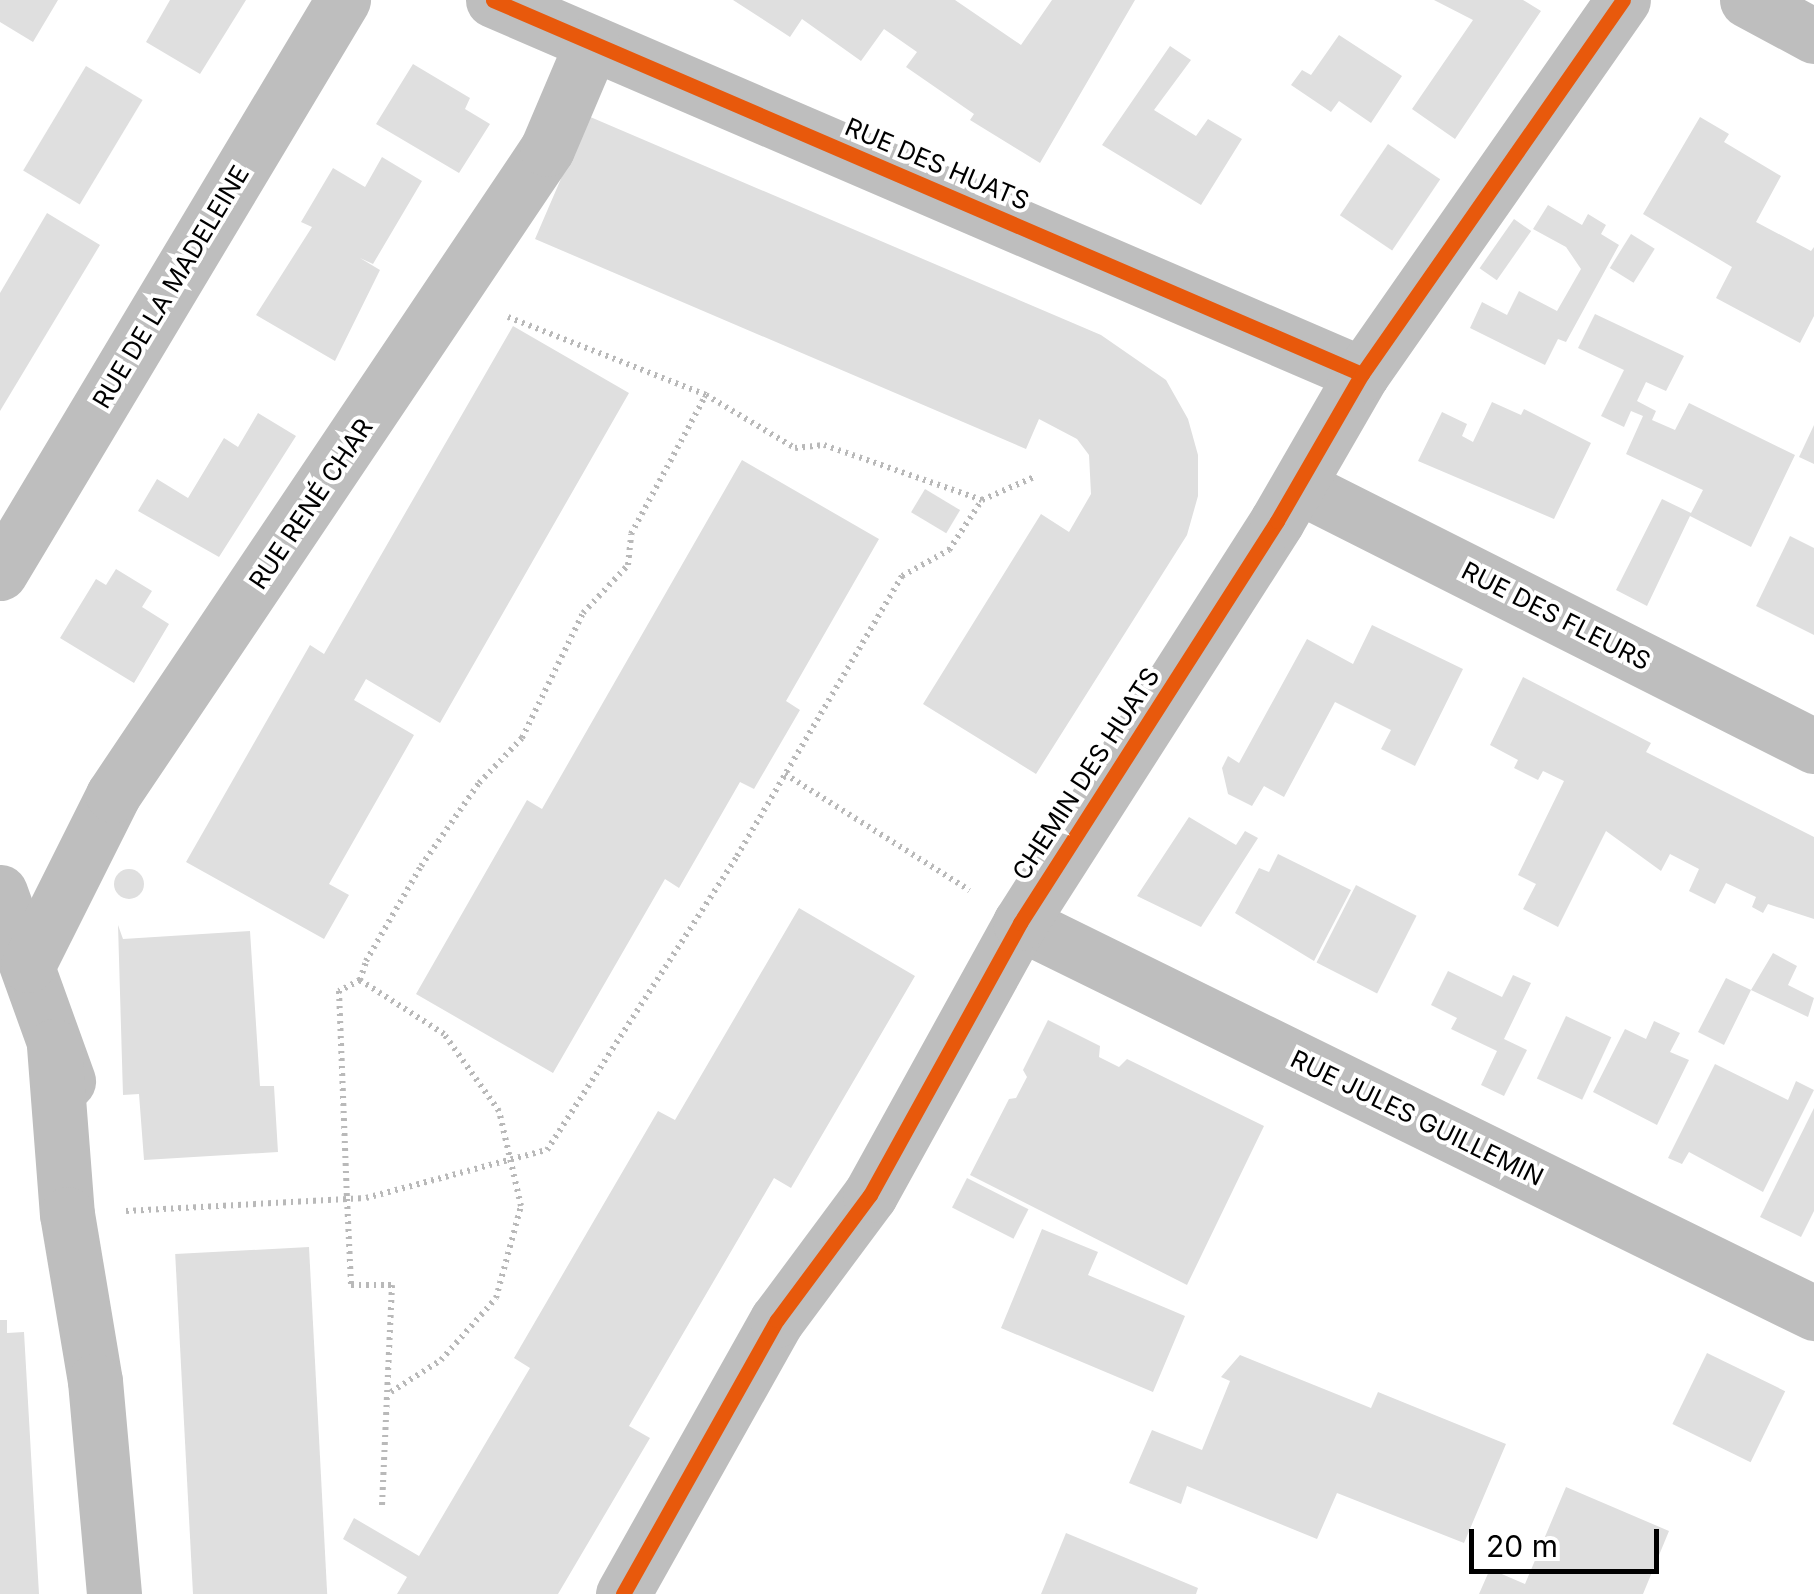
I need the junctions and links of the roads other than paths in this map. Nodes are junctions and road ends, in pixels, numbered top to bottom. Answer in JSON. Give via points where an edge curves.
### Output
{"nodes":[{"id":1,"x":343,"y":0,"type":"edge"},
{"id":2,"x":493,"y":0,"type":"edge"},
{"id":3,"x":1623,"y":0,"type":"edge"},
{"id":4,"x":1747,"y":0,"type":"edge"},
{"id":5,"x":1814,"y":36,"type":"edge"},
{"id":6,"x":592,"y":42,"type":"junction"},
{"id":7,"x":1362,"y":374,"type":"junction"},
{"id":8,"x":1298,"y":486,"type":"junction"},
{"id":9,"x":14,"y":525,"type":"edge"},
{"id":10,"x":0,"y":573,"type":"edge"},
{"id":11,"x":1814,"y":746,"type":"edge"},
{"id":12,"x":0,"y":892,"type":"edge"},
{"id":13,"x":1020,"y":923,"type":"junction"},
{"id":14,"x":28,"y":965,"type":"junction"},
{"id":15,"x":54,"y":1046,"type":"junction"},
{"id":16,"x":1814,"y":1314,"type":"edge"},
{"id":17,"x":95,"y":1382,"type":"junction"},
{"id":18,"x":114,"y":1594,"type":"edge"},
{"id":19,"x":623,"y":1594,"type":"edge"}],
"edges":[{"from":1,"to":9,"type":"street","name":"RUE DE LA MADELEINE"},
{"from":2,"to":6,"type":"street","name":"RUE DES HUATS"},
{"from":3,"to":7,"type":"street","name":"CHEMIN DES HUATS"},
{"from":4,"to":5,"type":"street"},
{"from":6,"to":7,"type":"street","name":"RUE DES HUATS"},
{"from":6,"to":14,"type":"street","name":"RUE RENÉ CHAR","via":[[547,148],[113,794]]},
{"from":7,"to":8,"type":"street","name":"CHEMIN DES HUATS"},
{"from":8,"to":11,"type":"street","name":"RUE DES FLEURS"},
{"from":8,"to":13,"type":"street","name":"CHEMIN DES HUATS"},
{"from":9,"to":10,"type":"street","name":"RUE DE LA MADELEINE"},
{"from":12,"to":14,"type":"street"},
{"from":13,"to":16,"type":"street","name":"RUE JULES GUILLEMIN"},
{"from":13,"to":19,"type":"street","name":"CHEMIN DES HUATS","via":[[870,1195],[777,1320]]},
{"from":14,"to":15,"type":"street"},
{"from":15,"to":17,"type":"street","via":[[68,1214]]},
{"from":15,"to":17,"type":"street","via":[[102,1165],[110,1270]]},
{"from":17,"to":18,"type":"street"}]}
